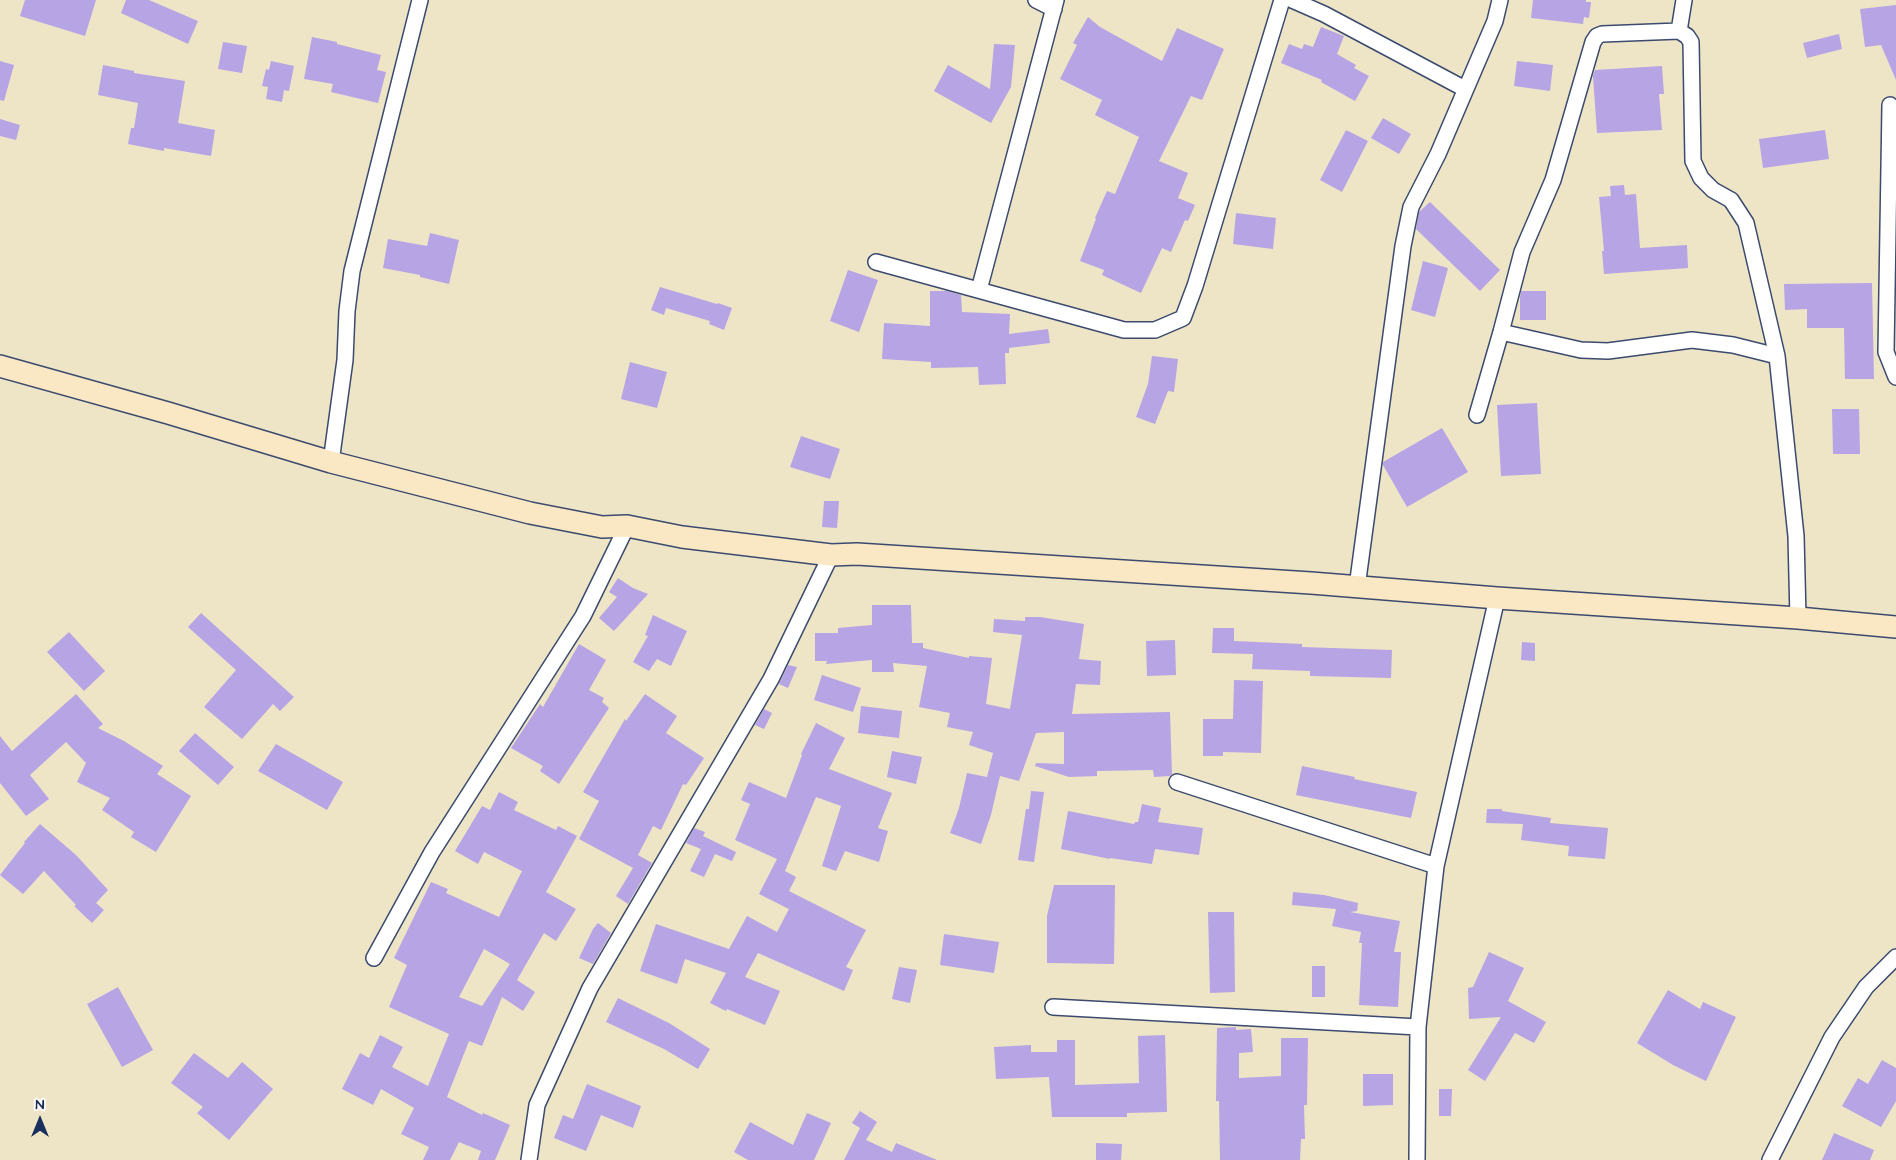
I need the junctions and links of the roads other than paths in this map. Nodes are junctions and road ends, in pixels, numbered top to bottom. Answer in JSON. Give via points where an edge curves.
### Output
{"nodes":[{"id":1,"x":420,"y":0,"type":"edge"},
{"id":2,"x":1036,"y":0,"type":"edge"},
{"id":3,"x":1282,"y":0,"type":"edge"},
{"id":4,"x":1292,"y":0,"type":"edge"},
{"id":5,"x":1500,"y":0,"type":"edge"},
{"id":6,"x":1684,"y":0,"type":"edge"},
{"id":7,"x":1055,"y":5,"type":"edge"},
{"id":8,"x":1679,"y":32,"type":"junction"},
{"id":9,"x":1465,"y":89,"type":"junction"},
{"id":10,"x":1890,"y":105,"type":"dead end"},
{"id":11,"x":876,"y":262,"type":"dead end"},
{"id":12,"x":979,"y":290,"type":"junction"},
{"id":13,"x":1502,"y":332,"type":"junction"},
{"id":14,"x":1778,"y":356,"type":"junction"},
{"id":15,"x":0,"y":366,"type":"edge"},
{"id":16,"x":1896,"y":377,"type":"edge"},
{"id":17,"x":1477,"y":415,"type":"dead end"},
{"id":18,"x":331,"y":462,"type":"junction"},
{"id":19,"x":627,"y":526,"type":"junction"},
{"id":20,"x":831,"y":555,"type":"junction"},
{"id":21,"x":1357,"y":587,"type":"junction"},
{"id":22,"x":1496,"y":598,"type":"junction"},
{"id":23,"x":1798,"y":618,"type":"junction"},
{"id":24,"x":1896,"y":627,"type":"edge"},
{"id":25,"x":1177,"y":782,"type":"dead end"},
{"id":26,"x":1436,"y":866,"type":"junction"},
{"id":27,"x":1896,"y":957,"type":"edge"},
{"id":28,"x":374,"y":958,"type":"dead end"},
{"id":29,"x":1053,"y":1007,"type":"dead end"},
{"id":30,"x":1418,"y":1027,"type":"junction"},
{"id":31,"x":528,"y":1160,"type":"edge"},
{"id":32,"x":1418,"y":1160,"type":"edge"},
{"id":33,"x":1770,"y":1160,"type":"edge"}],
"edges":[{"from":1,"to":18,"type":"street","via":[[352,271],[346,311],[345,360]]},
{"from":2,"to":7,"type":"street"},
{"from":3,"to":12,"type":"street","via":[[1183,318],[1155,330],[1124,330]]},
{"from":4,"to":9,"type":"street"},
{"from":5,"to":9,"type":"street","via":[[1495,20]]},
{"from":6,"to":8,"type":"street"},
{"from":7,"to":12,"type":"street"},
{"from":8,"to":13,"type":"street","via":[[1597,36],[1553,180],[1522,252]]},
{"from":8,"to":14,"type":"street","via":[[1692,42],[1693,161],[1701,178],[1713,190],[1731,200],[1746,223]]},
{"from":9,"to":21,"type":"street","via":[[1411,207]]},
{"from":10,"to":16,"type":"street","via":[[1886,352]]},
{"from":11,"to":12,"type":"street"},
{"from":13,"to":14,"type":"street","via":[[1581,350],[1608,351],[1692,340],[1733,345]]},
{"from":13,"to":17,"type":"street"},
{"from":14,"to":23,"type":"street","via":[[1796,536]]},
{"from":15,"to":18,"type":"main road"},
{"from":18,"to":19,"type":"main road","via":[[530,513],[602,527]]},
{"from":19,"to":20,"type":"main road","via":[[682,537]]},
{"from":19,"to":28,"type":"street","via":[[583,616],[432,852]]},
{"from":20,"to":21,"type":"main road","via":[[856,554]]},
{"from":20,"to":31,"type":"street","via":[[771,679],[590,988],[537,1105]]},
{"from":21,"to":22,"type":"main road"},
{"from":22,"to":23,"type":"main road"},
{"from":22,"to":26,"type":"street"},
{"from":23,"to":24,"type":"main road"},
{"from":25,"to":26,"type":"street"},
{"from":26,"to":30,"type":"street"},
{"from":27,"to":33,"type":"street","via":[[1866,987],[1832,1037]]},
{"from":29,"to":30,"type":"street"},
{"from":30,"to":32,"type":"street"}]}
